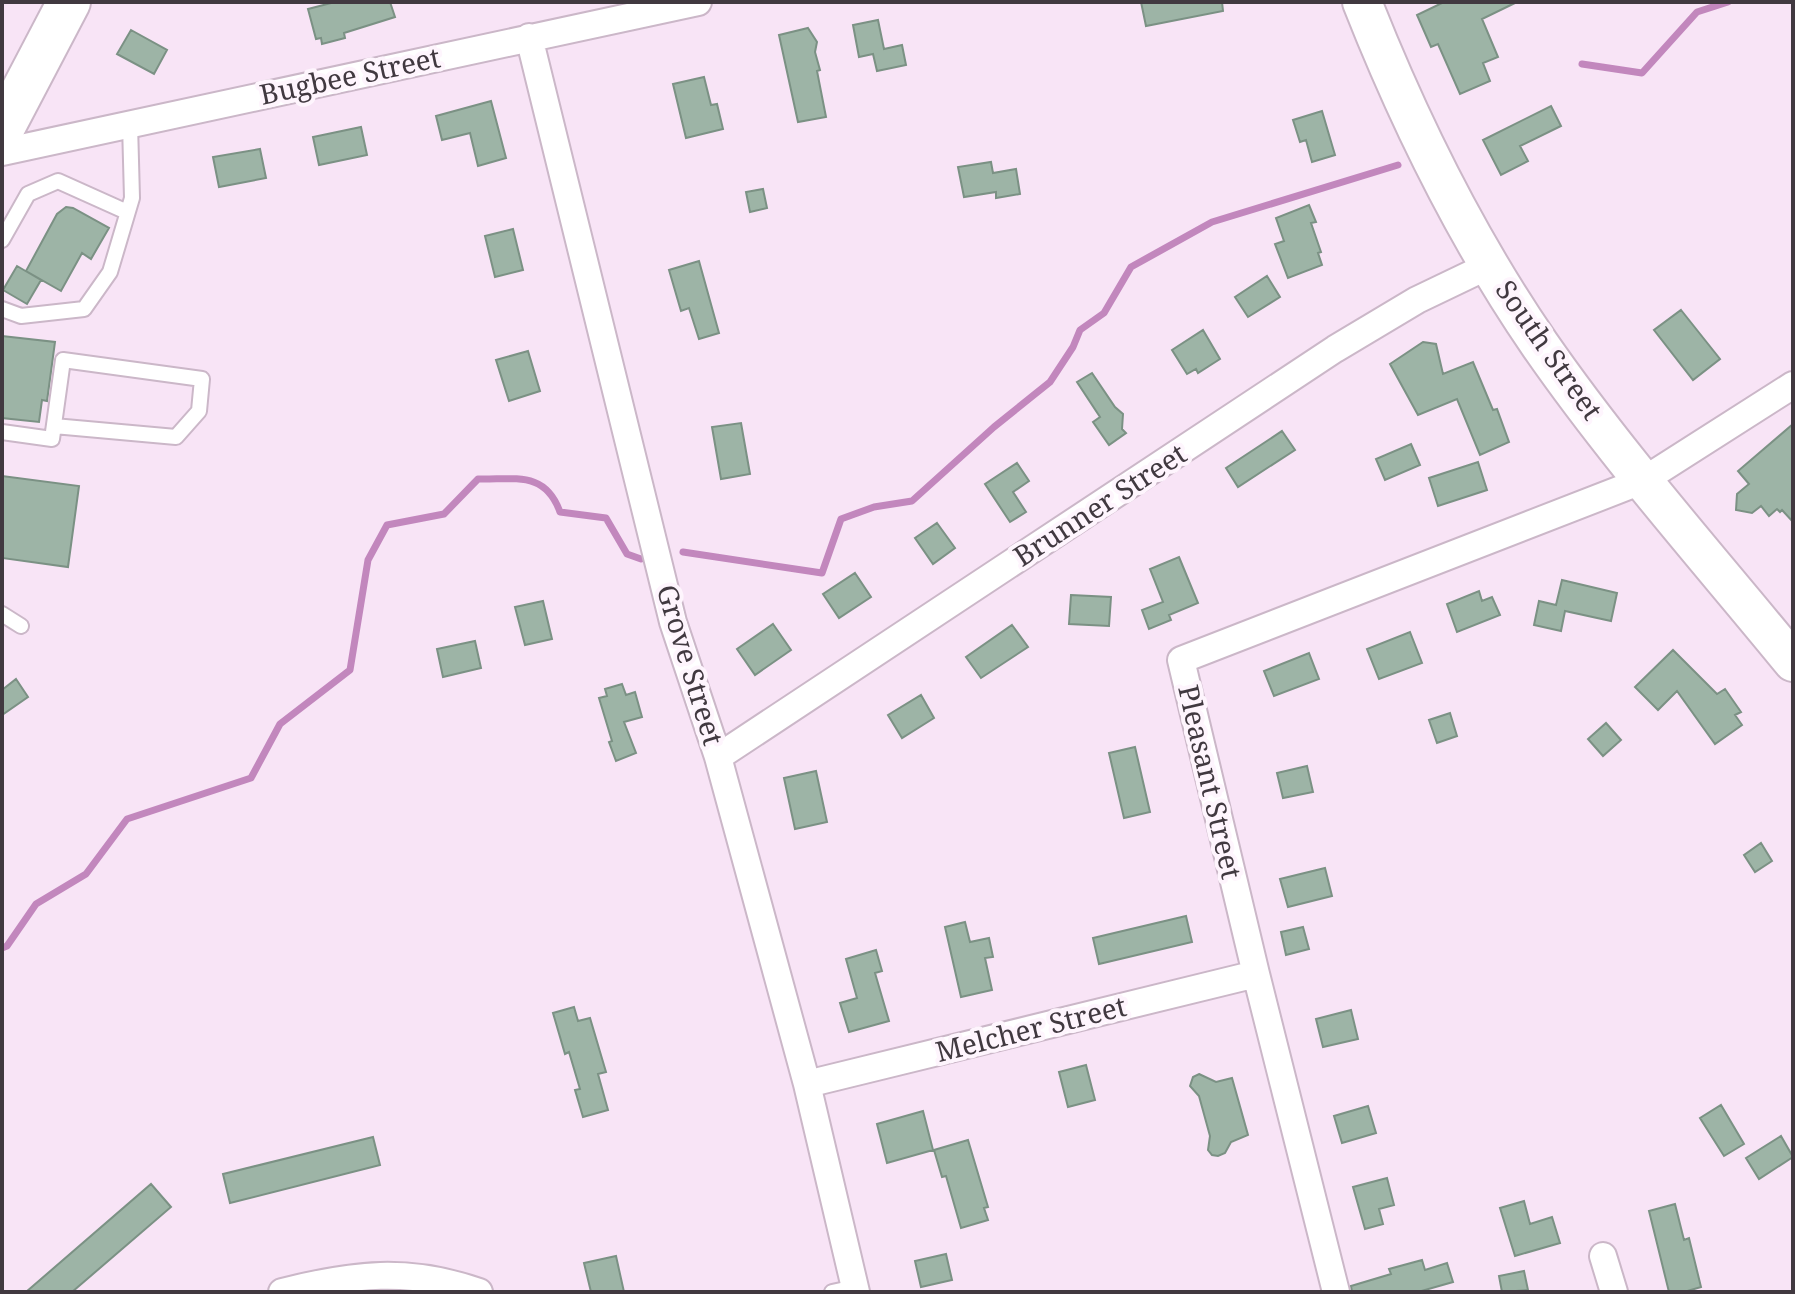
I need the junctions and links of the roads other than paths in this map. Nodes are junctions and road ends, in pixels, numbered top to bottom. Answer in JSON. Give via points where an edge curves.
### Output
{"nodes":[{"id":1,"x":69,"y":2,"type":"edge"},
{"id":2,"x":698,"y":2,"type":"edge"},
{"id":3,"x":1362,"y":2,"type":"edge"},
{"id":4,"x":529,"y":37,"type":"junction"},
{"id":5,"x":130,"y":124,"type":"junction"},
{"id":6,"x":2,"y":130,"type":"edge"},
{"id":7,"x":2,"y":152,"type":"edge"},
{"id":8,"x":127,"y":212,"type":"junction"},
{"id":9,"x":2,"y":240,"type":"edge"},
{"id":10,"x":1490,"y":265,"type":"junction"},
{"id":11,"x":2,"y":309,"type":"edge"},
{"id":12,"x":1793,"y":385,"type":"edge"},
{"id":13,"x":54,"y":426,"type":"junction"},
{"id":14,"x":2,"y":432,"type":"edge"},
{"id":15,"x":1644,"y":480,"type":"junction"},
{"id":16,"x":2,"y":614,"type":"edge"},
{"id":17,"x":21,"y":626,"type":"dead end"},
{"id":18,"x":1793,"y":662,"type":"edge"},
{"id":19,"x":718,"y":757,"type":"junction"},
{"id":20,"x":1256,"y":974,"type":"junction"},
{"id":21,"x":807,"y":1084,"type":"junction"},
{"id":22,"x":1603,"y":1256,"type":"dead end"},
{"id":23,"x":444,"y":1286,"type":"edge"},
{"id":24,"x":847,"y":1290,"type":"edge"},
{"id":25,"x":282,"y":1292,"type":"edge"},
{"id":26,"x":479,"y":1292,"type":"edge"},
{"id":27,"x":1336,"y":1292,"type":"edge"},
{"id":28,"x":1614,"y":1292,"type":"edge"}],
"edges":[{"from":1,"to":6,"type":"main road"},
{"from":2,"to":4,"type":"street","name":"Bugbee Street"},
{"from":3,"to":10,"type":"main road","name":"South Street","via":[[1403,101]]},
{"from":4,"to":5,"type":"street","name":"Bugbee Street"},
{"from":4,"to":19,"type":"street","name":"Grove Street","via":[[673,622]]},
{"from":5,"to":7,"type":"street","name":"Bugbee Street"},
{"from":5,"to":8,"type":"lane","via":[[132,198]]},
{"from":8,"to":9,"type":"lane","via":[[58,181],[28,194]]},
{"from":8,"to":11,"type":"lane","via":[[110,272],[84,309],[21,316]]},
{"from":10,"to":15,"type":"main road","name":"South Street","via":[[1540,346]]},
{"from":10,"to":19,"type":"street","name":"Brunner Street","via":[[1417,300],[1335,349]]},
{"from":12,"to":15,"type":"street"},
{"from":13,"to":13,"type":"lane","via":[[63,360],[202,379],[199,411],[176,437]]},
{"from":13,"to":14,"type":"lane","via":[[52,439]]},
{"from":15,"to":18,"type":"main road","name":"South Street"},
{"from":15,"to":20,"type":"street","name":"Pleasant Street","via":[[1181,660]]},
{"from":16,"to":17,"type":"lane"},
{"from":19,"to":21,"type":"street","name":"Grove Street"},
{"from":20,"to":21,"type":"street","name":"Melcher Street"},
{"from":20,"to":27,"type":"street","name":"Pleasant Street"},
{"from":21,"to":24,"type":"street","name":"Grove Street"},
{"from":22,"to":28,"type":"street"},
{"from":23,"to":25,"type":"street","via":[[395,1274],[331,1279]]},
{"from":23,"to":26,"type":"street"}]}
